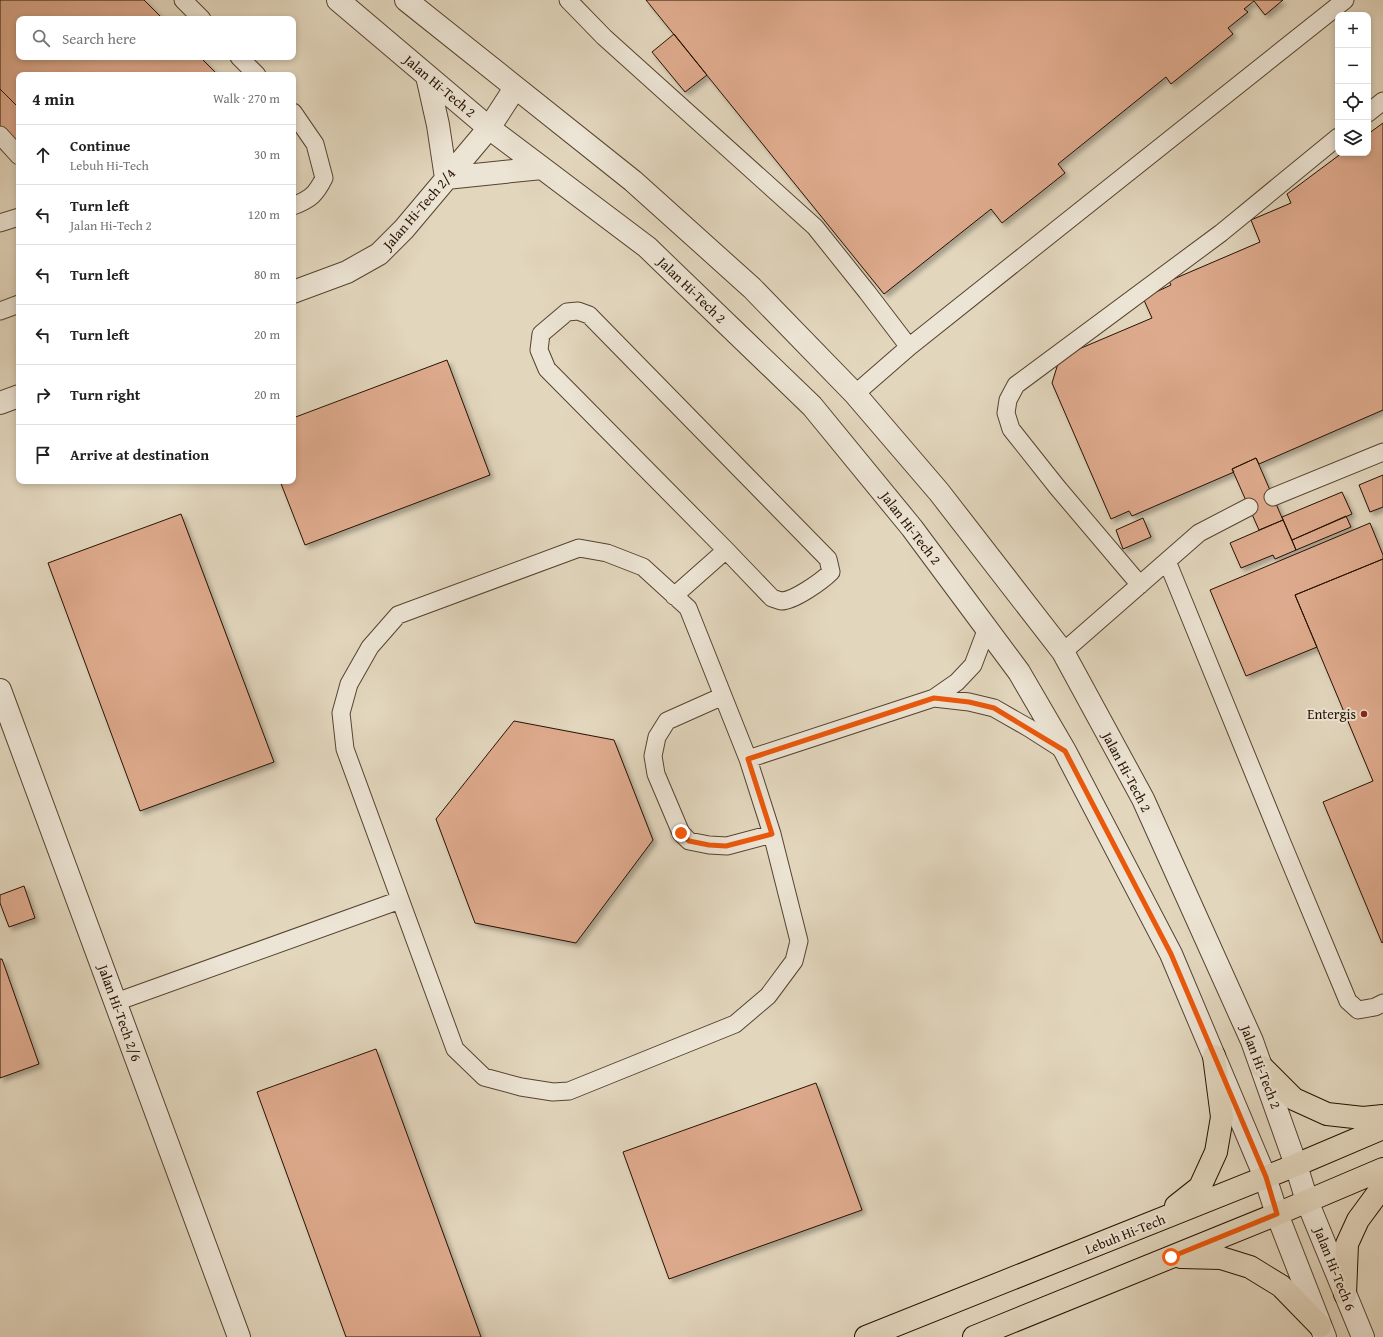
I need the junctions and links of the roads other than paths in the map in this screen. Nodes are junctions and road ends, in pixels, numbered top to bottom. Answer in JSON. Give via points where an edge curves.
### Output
{"nodes":[{"id":1,"x":183,"y":0,"type":"edge"},
{"id":2,"x":338,"y":0,"type":"edge"},
{"id":3,"x":406,"y":0,"type":"edge"},
{"id":4,"x":568,"y":0,"type":"edge"},
{"id":5,"x":1345,"y":0,"type":"edge"},
{"id":6,"x":199,"y":16,"type":"edge"},
{"id":7,"x":242,"y":60,"type":"edge"},
{"id":8,"x":253,"y":72,"type":"edge"},
{"id":9,"x":428,"y":76,"type":"junction"},
{"id":10,"x":515,"y":88,"type":"junction"},
{"id":11,"x":1383,"y":101,"type":"edge"},
{"id":12,"x":1371,"y":111,"type":"edge"},
{"id":13,"x":296,"y":116,"type":"edge"},
{"id":14,"x":489,"y":128,"type":"junction"},
{"id":15,"x":0,"y":135,"type":"edge"},
{"id":16,"x":1335,"y":139,"type":"edge"},
{"id":17,"x":16,"y":153,"type":"edge"},
{"id":18,"x":542,"y":168,"type":"junction"},
{"id":19,"x":446,"y":178,"type":"junction"},
{"id":20,"x":296,"y":205,"type":"edge"},
{"id":21,"x":16,"y":218,"type":"edge"},
{"id":22,"x":0,"y":223,"type":"edge"},
{"id":23,"x":296,"y":291,"type":"edge"},
{"id":24,"x":16,"y":305,"type":"edge"},
{"id":25,"x":0,"y":311,"type":"edge"},
{"id":26,"x":909,"y":347,"type":"junction"},
{"id":27,"x":855,"y":394,"type":"junction"},
{"id":28,"x":16,"y":397,"type":"edge"},
{"id":29,"x":0,"y":403,"type":"edge"},
{"id":30,"x":1383,"y":452,"type":"edge"},
{"id":31,"x":1273,"y":497,"type":"dead end"},
{"id":32,"x":1249,"y":507,"type":"dead end"},
{"id":33,"x":726,"y":550,"type":"junction"},
{"id":34,"x":1167,"y":561,"type":"junction"},
{"id":35,"x":1140,"y":585,"type":"junction"},
{"id":36,"x":674,"y":596,"type":"junction"},
{"id":37,"x":987,"y":628,"type":"junction"},
{"id":38,"x":1063,"y":652,"type":"junction"},
{"id":39,"x":0,"y":690,"type":"edge"},
{"id":40,"x":723,"y":696,"type":"junction"},
{"id":41,"x":934,"y":698,"type":"junction"},
{"id":42,"x":1065,"y":751,"type":"junction"},
{"id":43,"x":748,"y":759,"type":"junction"},
{"id":44,"x":772,"y":834,"type":"junction"},
{"id":45,"x":400,"y":900,"type":"junction"},
{"id":46,"x":116,"y":1002,"type":"junction"},
{"id":47,"x":1383,"y":1003,"type":"edge"},
{"id":48,"x":1214,"y":1056,"type":"junction"},
{"id":49,"x":1262,"y":1067,"type":"junction"},
{"id":50,"x":1383,"y":1116,"type":"edge"},
{"id":51,"x":1383,"y":1128,"type":"edge"},
{"id":52,"x":1296,"y":1165,"type":"junction"},
{"id":53,"x":1383,"y":1169,"type":"edge"},
{"id":54,"x":1266,"y":1177,"type":"junction"},
{"id":55,"x":1383,"y":1186,"type":"edge"},
{"id":56,"x":1307,"y":1202,"type":"junction"},
{"id":57,"x":1277,"y":1214,"type":"junction"},
{"id":58,"x":1156,"y":1221,"type":"junction"},
{"id":59,"x":1171,"y":1257,"type":"junction"},
{"id":60,"x":1345,"y":1294,"type":"junction"},
{"id":61,"x":1322,"y":1331,"type":"edge"},
{"id":62,"x":239,"y":1337,"type":"edge"},
{"id":63,"x":866,"y":1337,"type":"edge"},
{"id":64,"x":974,"y":1337,"type":"edge"},
{"id":65,"x":1363,"y":1337,"type":"edge"}],
"edges":[{"from":1,"to":6,"type":"lane"},
{"from":2,"to":9,"type":"street","name":"Jalan Hi-Tech 2"},
{"from":3,"to":10,"type":"street","name":"Jalan Hi-Tech 2"},
{"from":4,"to":26,"type":"lane","via":[[604,36],[814,227]]},
{"from":5,"to":26,"type":"lane"},
{"from":7,"to":8,"type":"lane"},
{"from":9,"to":14,"type":"street","name":"Jalan Hi-Tech 2"},
{"from":9,"to":19,"type":"street"},
{"from":10,"to":14,"type":"street","name":"Jalan Hi-Tech 2/4"},
{"from":10,"to":27,"type":"street","name":"Jalan Hi-Tech 2","via":[[633,181],[752,288]]},
{"from":11,"to":12,"type":"lane"},
{"from":13,"to":20,"type":"lane","via":[[315,144],[324,178],[318,190],[306,201]]},
{"from":14,"to":18,"type":"street","name":"Jalan Hi-Tech 2"},
{"from":14,"to":19,"type":"street","name":"Jalan Hi-Tech 2/4"},
{"from":15,"to":17,"type":"lane"},
{"from":16,"to":35,"type":"lane","via":[[1221,233],[1016,385],[1008,400],[1006,413],[1011,429]]},
{"from":18,"to":19,"type":"street"},
{"from":18,"to":37,"type":"street","name":"Jalan Hi-Tech 2","via":[[647,247],[812,406],[912,528]]},
{"from":19,"to":23,"type":"street","name":"Jalan Hi-Tech 2/4","via":[[404,229],[379,254],[347,272]]},
{"from":21,"to":22,"type":"lane"},
{"from":24,"to":25,"type":"lane"},
{"from":26,"to":27,"type":"lane"},
{"from":27,"to":38,"type":"street","name":"Jalan Hi-Tech 2","via":[[939,492]]},
{"from":28,"to":29,"type":"street"},
{"from":30,"to":31,"type":"lane"},
{"from":32,"to":34,"type":"lane","via":[[1199,533]]},
{"from":33,"to":33,"type":"lane","via":[[547,369],[539,350],[541,334],[567,312],[578,311],[589,315],[828,559],[831,572],[821,582],[789,600],[781,601],[772,598]]},
{"from":33,"to":36,"type":"lane"},
{"from":34,"to":35,"type":"lane"},
{"from":34,"to":47,"type":"lane","via":[[1348,1001],[1358,1010]]},
{"from":35,"to":38,"type":"lane"},
{"from":36,"to":40,"type":"lane","via":[[688,608]]},
{"from":36,"to":45,"type":"lane","via":[[643,567],[607,553],[579,548],[398,615],[370,647],[348,684],[341,713],[345,749]]},
{"from":37,"to":41,"type":"lane","via":[[973,665],[957,682]]},
{"from":37,"to":42,"type":"street","name":"Jalan Hi-Tech 2","via":[[1019,672]]},
{"from":38,"to":49,"type":"street","name":"Jalan Hi-Tech 2","via":[[1143,799]]},
{"from":39,"to":46,"type":"street","name":"Jalan Hi-Tech 2/6"},
{"from":40,"to":43,"type":"lane"},
{"from":40,"to":44,"type":"lane","via":[[667,721],[657,737],[653,756],[656,774],[681,833],[689,841],[726,846]]},
{"from":41,"to":42,"type":"lane","via":[[994,708]]},
{"from":41,"to":43,"type":"lane"},
{"from":42,"to":48,"type":"street","name":"Jalan Hi-Tech 2","via":[[1171,954]]},
{"from":43,"to":44,"type":"lane"},
{"from":44,"to":45,"type":"lane","via":[[799,941],[794,961],[768,996],[735,1024],[569,1091],[553,1092],[521,1087],[484,1076],[455,1049]]},
{"from":45,"to":46,"type":"lane"},
{"from":46,"to":62,"type":"street","name":"Jalan Hi-Tech 2/6"},
{"from":48,"to":54,"type":"street","name":"Jalan Hi-Tech 2"},
{"from":48,"to":58,"type":"main road","via":[[1222,1117],[1216,1152],[1200,1187]]},
{"from":49,"to":50,"type":"main road","via":[[1294,1099],[1327,1114],[1363,1118]]},
{"from":49,"to":52,"type":"street","name":"Jalan Hi-Tech 2"},
{"from":51,"to":52,"type":"main road","name":"Lebuh Hi-Tech"},
{"from":52,"to":54,"type":"main road","name":"Lebuh Hi-Tech"},
{"from":52,"to":56,"type":"street","name":"Jalan Hi-Tech 2"},
{"from":53,"to":56,"type":"main road"},
{"from":54,"to":57,"type":"street","name":"Jalan Hi-Tech 2"},
{"from":54,"to":58,"type":"main road","name":"Lebuh Hi-Tech"},
{"from":55,"to":60,"type":"main road","via":[[1358,1220],[1347,1244]]},
{"from":56,"to":57,"type":"main road"},
{"from":56,"to":60,"type":"street","name":"Jalan Hi-Tech 6"},
{"from":57,"to":59,"type":"main road"},
{"from":57,"to":61,"type":"street"},
{"from":58,"to":63,"type":"main road","name":"Lebuh Hi-Tech"},
{"from":59,"to":61,"type":"main road","via":[[1221,1258],[1250,1267],[1281,1286]]},
{"from":59,"to":64,"type":"main road"},
{"from":60,"to":65,"type":"street","name":"Jalan Hi-Tech 6"}]}
